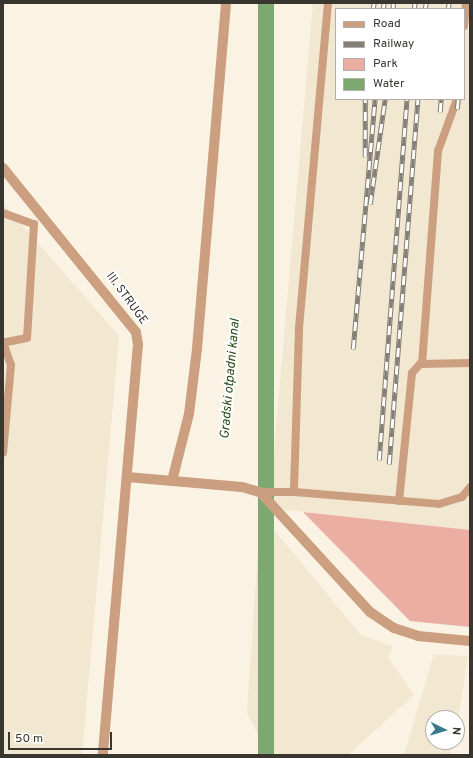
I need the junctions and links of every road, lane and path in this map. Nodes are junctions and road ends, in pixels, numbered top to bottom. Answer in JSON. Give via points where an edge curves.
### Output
{"nodes":[{"id":1,"x":226,"y":3,"type":"edge"},
{"id":2,"x":328,"y":3,"type":"edge"},
{"id":3,"x":466,"y":3,"type":"edge"},
{"id":4,"x":465,"y":14,"type":"edge"},
{"id":5,"x":457,"y":100,"type":"edge"},
{"id":6,"x":3,"y":168,"type":"edge"},
{"id":7,"x":3,"y":213,"type":"edge"},
{"id":8,"x":4,"y":342,"type":"edge"},
{"id":9,"x":470,"y":363,"type":"edge"},
{"id":10,"x":422,"y":364,"type":"junction"},
{"id":11,"x":3,"y":453,"type":"edge"},
{"id":12,"x":127,"y":478,"type":"junction"},
{"id":13,"x":172,"y":481,"type":"junction"},
{"id":14,"x":470,"y":487,"type":"edge"},
{"id":15,"x":260,"y":492,"type":"junction"},
{"id":16,"x":294,"y":492,"type":"junction"},
{"id":17,"x":399,"y":501,"type":"junction"},
{"id":18,"x":470,"y":641,"type":"edge"},
{"id":19,"x":103,"y":755,"type":"edge"}],
"edges":[{"from":1,"to":13,"type":"street","via":[[196,356],[189,414]]},
{"from":2,"to":16,"type":"lane","via":[[299,330]]},
{"from":3,"to":4,"type":"lane"},
{"from":5,"to":10,"type":"lane","via":[[438,152]]},
{"from":6,"to":12,"type":"street","name":"III. STRUGE","via":[[136,332],[138,344]]},
{"from":7,"to":8,"type":"lane","via":[[34,224],[27,338]]},
{"from":8,"to":11,"type":"lane","via":[[11,365]]},
{"from":9,"to":10,"type":"lane"},
{"from":10,"to":17,"type":"lane","via":[[412,372]]},
{"from":12,"to":13,"type":"street"},
{"from":12,"to":19,"type":"street","name":"III. STRUGE"},
{"from":13,"to":15,"type":"street","via":[[242,487]]},
{"from":14,"to":17,"type":"lane","via":[[452,502]]},
{"from":15,"to":16,"type":"lane"},
{"from":15,"to":18,"type":"street","via":[[370,612],[394,628],[418,636]]},
{"from":16,"to":17,"type":"lane"}]}
